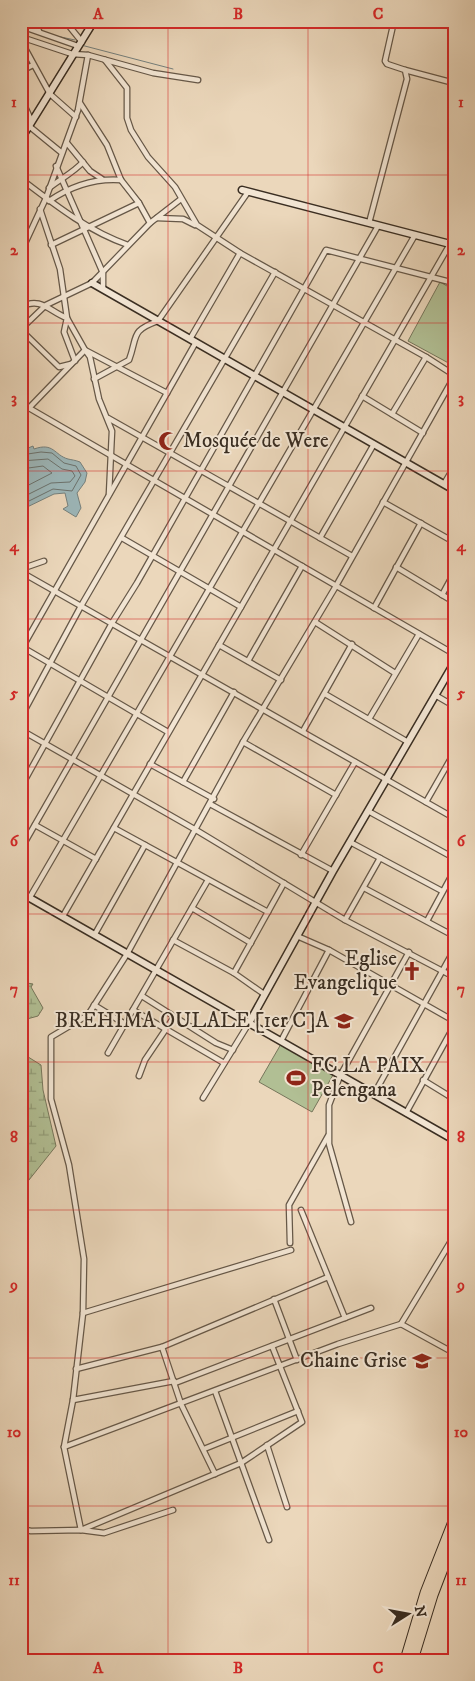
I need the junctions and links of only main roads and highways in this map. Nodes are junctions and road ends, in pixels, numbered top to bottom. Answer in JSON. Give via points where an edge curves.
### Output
{"nodes":[{"id":1,"x":454,"y":1519,"type":"edge"},
{"id":2,"x":454,"y":1540,"type":"edge"},
{"id":3,"x":417,"y":1631,"type":"junction"},
{"id":4,"x":404,"y":1660,"type":"edge"},
{"id":5,"x":413,"y":1660,"type":"edge"}],
"edges":[{"from":1,"to":3,"type":"highway"},
{"from":2,"to":3,"type":"highway"},
{"from":3,"to":4,"type":"highway"},
{"from":3,"to":5,"type":"highway"}]}
